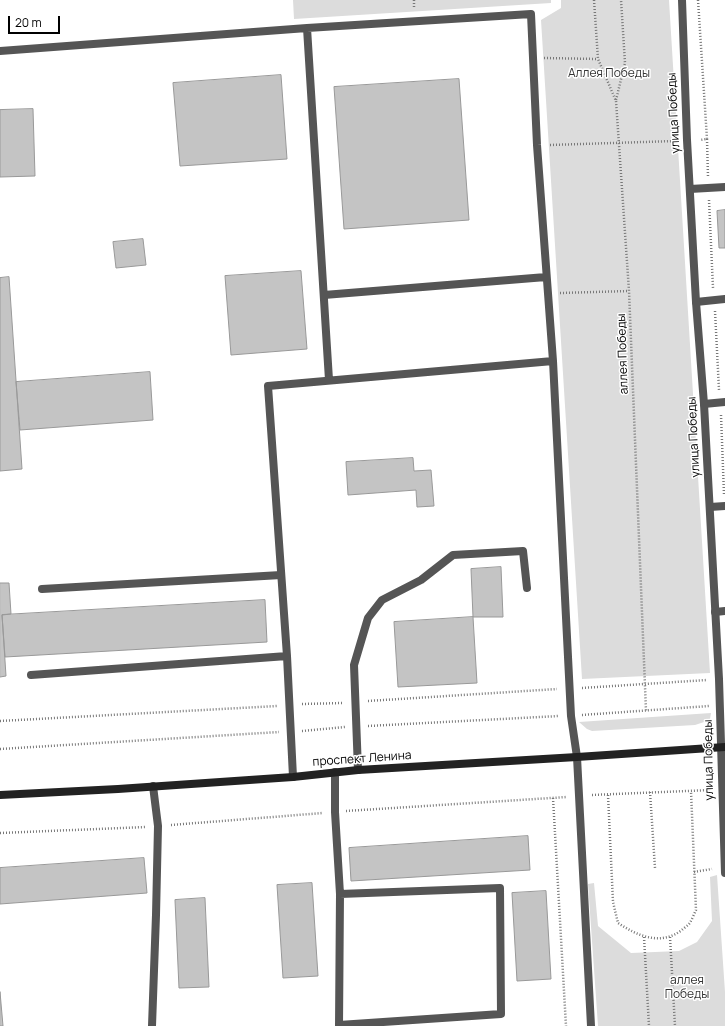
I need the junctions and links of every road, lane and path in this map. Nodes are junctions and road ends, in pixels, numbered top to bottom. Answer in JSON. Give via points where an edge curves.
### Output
{"nodes":[{"id":1,"x":594,"y":0,"type":"edge"},
{"id":2,"x":621,"y":0,"type":"edge"},
{"id":3,"x":682,"y":0,"type":"edge"},
{"id":4,"x":698,"y":0,"type":"edge"},
{"id":5,"x":307,"y":28,"type":"junction"},
{"id":6,"x":0,"y":51,"type":"edge"},
{"id":7,"x":534,"y":57,"type":"junction"},
{"id":8,"x":598,"y":58,"type":"junction"},
{"id":9,"x":616,"y":101,"type":"junction"},
{"id":10,"x":707,"y":139,"type":"junction"},
{"id":11,"x":687,"y":140,"type":"junction"},
{"id":12,"x":619,"y":143,"type":"junction"},
{"id":13,"x":537,"y":145,"type":"junction"},
{"id":14,"x":725,"y":187,"type":"edge"},
{"id":15,"x":690,"y":188,"type":"junction"},
{"id":16,"x":708,"y":188,"type":"junction"},
{"id":17,"x":546,"y":277,"type":"junction"},
{"id":18,"x":629,"y":291,"type":"junction"},
{"id":19,"x":547,"y":294,"type":"junction"},
{"id":20,"x":324,"y":295,"type":"junction"},
{"id":21,"x":725,"y":299,"type":"edge"},
{"id":22,"x":714,"y":300,"type":"junction"},
{"id":23,"x":696,"y":302,"type":"junction"},
{"id":24,"x":553,"y":361,"type":"junction"},
{"id":25,"x":328,"y":380,"type":"junction"},
{"id":26,"x":723,"y":402,"type":"edge"},
{"id":27,"x":704,"y":404,"type":"junction"},
{"id":28,"x":725,"y":506,"type":"edge"},
{"id":29,"x":710,"y":507,"type":"junction"},
{"id":30,"x":281,"y":575,"type":"junction"},
{"id":31,"x":527,"y":588,"type":"dead end"},
{"id":32,"x":42,"y":589,"type":"dead end"},
{"id":33,"x":715,"y":612,"type":"junction"},
{"id":34,"x":725,"y":612,"type":"edge"},
{"id":35,"x":287,"y":656,"type":"junction"},
{"id":36,"x":31,"y":675,"type":"dead end"},
{"id":37,"x":646,"y":711,"type":"dead end"},
{"id":38,"x":723,"y":747,"type":"edge"},
{"id":39,"x":577,"y":757,"type":"junction"},
{"id":40,"x":358,"y":770,"type":"junction"},
{"id":41,"x":335,"y":772,"type":"junction"},
{"id":42,"x":293,"y":777,"type":"junction"},
{"id":43,"x":153,"y":786,"type":"junction"},
{"id":44,"x":722,"y":789,"type":"junction"},
{"id":45,"x":691,"y":791,"type":"junction"},
{"id":46,"x":650,"y":792,"type":"junction"},
{"id":47,"x":608,"y":794,"type":"junction"},
{"id":48,"x":0,"y":795,"type":"edge"},
{"id":49,"x":579,"y":796,"type":"junction"},
{"id":50,"x":553,"y":798,"type":"junction"},
{"id":51,"x":335,"y":812,"type":"junction"},
{"id":52,"x":158,"y":826,"type":"junction"},
{"id":53,"x":0,"y":833,"type":"edge"},
{"id":54,"x":655,"y":868,"type":"dead end"},
{"id":55,"x":704,"y":870,"type":"dead end"},
{"id":56,"x":694,"y":872,"type":"junction"},
{"id":57,"x":725,"y":873,"type":"edge"},
{"id":58,"x":340,"y":894,"type":"junction"},
{"id":59,"x":644,"y":937,"type":"junction"},
{"id":60,"x":670,"y":937,"type":"junction"},
{"id":61,"x":339,"y":1025,"type":"edge"},
{"id":62,"x":152,"y":1026,"type":"edge"},
{"id":63,"x":566,"y":1026,"type":"edge"},
{"id":64,"x":591,"y":1026,"type":"edge"},
{"id":65,"x":649,"y":1026,"type":"edge"},
{"id":66,"x":675,"y":1026,"type":"edge"}],
"edges":[{"from":1,"to":8,"type":"path","name":"аллея Победы"},
{"from":2,"to":9,"type":"path","via":[[625,63]]},
{"from":3,"to":11,"type":"street","name":"улица Победы"},
{"from":4,"to":10,"type":"path"},
{"from":5,"to":6,"type":"street"},
{"from":5,"to":7,"type":"street","via":[[531,14]]},
{"from":5,"to":20,"type":"street"},
{"from":7,"to":8,"type":"path"},
{"from":7,"to":13,"type":"street"},
{"from":8,"to":9,"type":"path","name":"аллея Победы"},
{"from":9,"to":12,"type":"path","name":"аллея Победы"},
{"from":10,"to":11,"type":"path"},
{"from":10,"to":16,"type":"path"},
{"from":11,"to":12,"type":"path"},
{"from":11,"to":15,"type":"street","name":"улица Победы"},
{"from":12,"to":13,"type":"path"},
{"from":12,"to":18,"type":"path","name":"аллея Победы"},
{"from":13,"to":17,"type":"street"},
{"from":14,"to":16,"type":"street"},
{"from":15,"to":16,"type":"street"},
{"from":15,"to":23,"type":"street","name":"улица Победы"},
{"from":16,"to":22,"type":"path"},
{"from":17,"to":19,"type":"street"},
{"from":17,"to":20,"type":"street"},
{"from":18,"to":19,"type":"path"},
{"from":18,"to":37,"type":"path","name":"аллея Победы"},
{"from":19,"to":24,"type":"street"},
{"from":20,"to":25,"type":"street"},
{"from":21,"to":22,"type":"street"},
{"from":22,"to":23,"type":"street"},
{"from":22,"to":26,"type":"path"},
{"from":23,"to":27,"type":"street","name":"улица Победы"},
{"from":24,"to":25,"type":"street"},
{"from":24,"to":39,"type":"street","via":[[571,716]]},
{"from":25,"to":30,"type":"street","via":[[268,386]]},
{"from":26,"to":27,"type":"street"},
{"from":26,"to":28,"type":"path"},
{"from":27,"to":29,"type":"street","name":"улица Победы"},
{"from":28,"to":29,"type":"street"},
{"from":29,"to":33,"type":"street","name":"улица Победы"},
{"from":30,"to":32,"type":"street"},
{"from":30,"to":35,"type":"street"},
{"from":31,"to":40,"type":"street","via":[[523,551],[453,555],[421,580],[382,600],[368,618],[354,665]]},
{"from":33,"to":34,"type":"street"},
{"from":33,"to":38,"type":"street","name":"улица Победы"},
{"from":35,"to":36,"type":"street"},
{"from":35,"to":42,"type":"street"},
{"from":38,"to":39,"type":"street","name":"проспект Ленина"},
{"from":38,"to":44,"type":"street","name":"улица Победы"},
{"from":39,"to":40,"type":"street","name":"проспект Ленина"},
{"from":39,"to":49,"type":"street"},
{"from":40,"to":41,"type":"street","name":"проспект Ленина"},
{"from":41,"to":42,"type":"street","name":"проспект Ленина"},
{"from":41,"to":51,"type":"street"},
{"from":42,"to":43,"type":"street","name":"проспект Ленина"},
{"from":43,"to":48,"type":"street","name":"проспект Ленина"},
{"from":43,"to":52,"type":"street"},
{"from":44,"to":45,"type":"path"},
{"from":44,"to":57,"type":"street","name":"улица Победы"},
{"from":45,"to":46,"type":"path"},
{"from":45,"to":56,"type":"path"},
{"from":46,"to":47,"type":"path"},
{"from":46,"to":54,"type":"path"},
{"from":47,"to":49,"type":"path"},
{"from":47,"to":59,"type":"path","via":[[613,902],[618,923]]},
{"from":49,"to":50,"type":"path"},
{"from":49,"to":64,"type":"street"},
{"from":50,"to":51,"type":"path"},
{"from":50,"to":63,"type":"path"},
{"from":51,"to":52,"type":"path"},
{"from":51,"to":58,"type":"street"},
{"from":52,"to":53,"type":"path"},
{"from":52,"to":62,"type":"street"},
{"from":55,"to":56,"type":"path"},
{"from":56,"to":60,"type":"path","via":[[696,910],[689,924]]},
{"from":58,"to":61,"type":"street"},
{"from":58,"to":61,"type":"street","via":[[500,888],[502,1014]]},
{"from":59,"to":60,"type":"path"},
{"from":59,"to":65,"type":"path"},
{"from":60,"to":66,"type":"path"}]}
